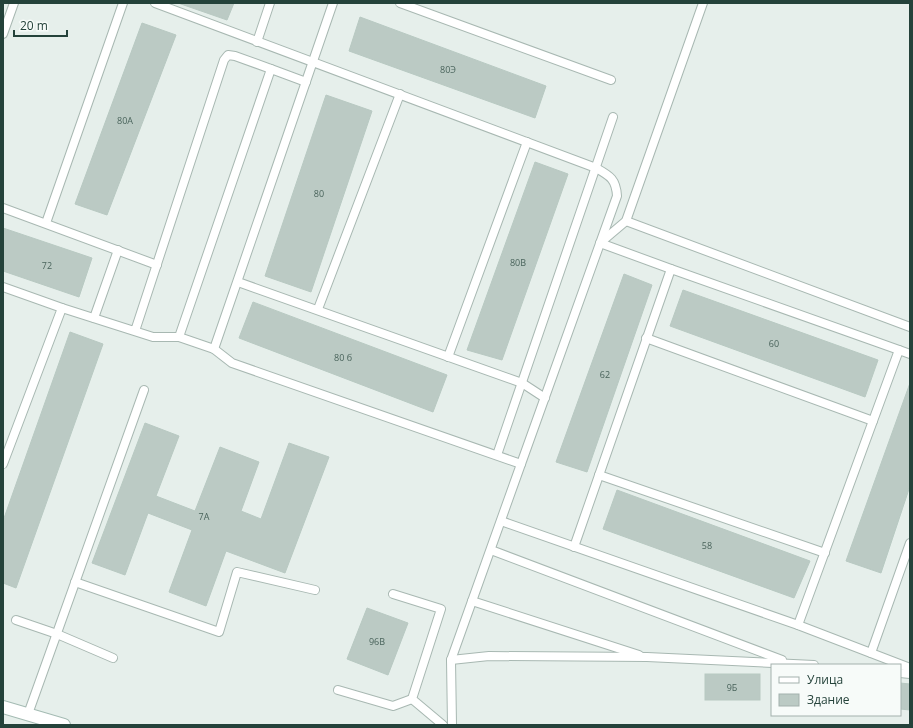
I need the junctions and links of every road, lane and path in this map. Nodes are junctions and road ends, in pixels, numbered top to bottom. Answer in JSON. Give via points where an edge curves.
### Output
{"nodes":[{"id":1,"x":14,"y":3,"type":"edge"},
{"id":2,"x":123,"y":3,"type":"edge"},
{"id":3,"x":155,"y":3,"type":"edge"},
{"id":4,"x":270,"y":3,"type":"edge"},
{"id":5,"x":332,"y":3,"type":"edge"},
{"id":6,"x":400,"y":3,"type":"edge"},
{"id":7,"x":703,"y":3,"type":"edge"},
{"id":8,"x":3,"y":34,"type":"edge"},
{"id":9,"x":258,"y":42,"type":"junction"},
{"id":10,"x":314,"y":63,"type":"junction"},
{"id":11,"x":271,"y":70,"type":"junction"},
{"id":12,"x":611,"y":80,"type":"dead end"},
{"id":13,"x":306,"y":82,"type":"junction"},
{"id":14,"x":400,"y":94,"type":"junction"},
{"id":15,"x":613,"y":117,"type":"dead end"},
{"id":16,"x":527,"y":142,"type":"junction"},
{"id":17,"x":596,"y":168,"type":"junction"},
{"id":18,"x":3,"y":208,"type":"edge"},
{"id":19,"x":626,"y":221,"type":"junction"},
{"id":20,"x":46,"y":224,"type":"junction"},
{"id":21,"x":600,"y":244,"type":"junction"},
{"id":22,"x":118,"y":250,"type":"junction"},
{"id":23,"x":158,"y":265,"type":"junction"},
{"id":24,"x":671,"y":269,"type":"junction"},
{"id":25,"x":238,"y":282,"type":"junction"},
{"id":26,"x":3,"y":287,"type":"edge"},
{"id":27,"x":62,"y":308,"type":"junction"},
{"id":28,"x":318,"y":309,"type":"junction"},
{"id":29,"x":94,"y":318,"type":"junction"},
{"id":30,"x":910,"y":327,"type":"edge"},
{"id":31,"x":135,"y":331,"type":"junction"},
{"id":32,"x":179,"y":337,"type":"junction"},
{"id":33,"x":646,"y":338,"type":"junction"},
{"id":34,"x":214,"y":350,"type":"junction"},
{"id":35,"x":899,"y":350,"type":"junction"},
{"id":36,"x":910,"y":354,"type":"edge"},
{"id":37,"x":448,"y":357,"type":"junction"},
{"id":38,"x":522,"y":383,"type":"junction"},
{"id":39,"x":144,"y":390,"type":"dead end"},
{"id":40,"x":545,"y":398,"type":"junction"},
{"id":41,"x":873,"y":421,"type":"junction"},
{"id":42,"x":497,"y":455,"type":"junction"},
{"id":43,"x":3,"y":464,"type":"edge"},
{"id":44,"x":521,"y":464,"type":"junction"},
{"id":45,"x":599,"y":475,"type":"junction"},
{"id":46,"x":501,"y":521,"type":"junction"},
{"id":47,"x":910,"y":543,"type":"edge"},
{"id":48,"x":574,"y":547,"type":"junction"},
{"id":49,"x":491,"y":550,"type":"junction"},
{"id":50,"x":825,"y":553,"type":"junction"},
{"id":51,"x":76,"y":582,"type":"junction"},
{"id":52,"x":314,"y":590,"type":"dead end"},
{"id":53,"x":393,"y":594,"type":"dead end"},
{"id":54,"x":472,"y":601,"type":"junction"},
{"id":55,"x":16,"y":620,"type":"dead end"},
{"id":56,"x":798,"y":626,"type":"junction"},
{"id":57,"x":57,"y":634,"type":"junction"},
{"id":58,"x":871,"y":653,"type":"junction"},
{"id":59,"x":647,"y":657,"type":"junction"},
{"id":60,"x":113,"y":658,"type":"dead end"},
{"id":61,"x":451,"y":660,"type":"junction"},
{"id":62,"x":788,"y":662,"type":"junction"},
{"id":63,"x":805,"y":664,"type":"edge"},
{"id":64,"x":900,"y":664,"type":"edge"},
{"id":65,"x":338,"y":690,"type":"dead end"},
{"id":66,"x":412,"y":699,"type":"junction"},
{"id":67,"x":3,"y":707,"type":"edge"},
{"id":68,"x":28,"y":714,"type":"junction"},
{"id":69,"x":64,"y":725,"type":"edge"},
{"id":70,"x":443,"y":725,"type":"edge"},
{"id":71,"x":452,"y":725,"type":"edge"}],
"edges":[{"from":1,"to":8,"type":"lane"},
{"from":2,"to":20,"type":"lane"},
{"from":3,"to":9,"type":"lane"},
{"from":4,"to":9,"type":"lane"},
{"from":5,"to":10,"type":"lane"},
{"from":6,"to":12,"type":"lane"},
{"from":7,"to":19,"type":"lane"},
{"from":9,"to":10,"type":"lane"},
{"from":10,"to":13,"type":"lane"},
{"from":10,"to":14,"type":"lane"},
{"from":11,"to":13,"type":"lane"},
{"from":11,"to":23,"type":"lane","via":[[235,56],[228,55],[224,60]]},
{"from":11,"to":32,"type":"lane"},
{"from":13,"to":25,"type":"lane"},
{"from":14,"to":16,"type":"lane"},
{"from":14,"to":28,"type":"lane"},
{"from":15,"to":17,"type":"lane"},
{"from":16,"to":17,"type":"lane"},
{"from":16,"to":37,"type":"lane"},
{"from":17,"to":21,"type":"lane","via":[[610,176],[617,186],[617,196]]},
{"from":17,"to":38,"type":"lane"},
{"from":18,"to":20,"type":"lane"},
{"from":19,"to":21,"type":"lane"},
{"from":19,"to":30,"type":"lane"},
{"from":20,"to":22,"type":"lane"},
{"from":21,"to":24,"type":"lane"},
{"from":21,"to":40,"type":"lane"},
{"from":22,"to":23,"type":"lane"},
{"from":22,"to":29,"type":"lane"},
{"from":23,"to":31,"type":"lane"},
{"from":24,"to":33,"type":"lane"},
{"from":24,"to":35,"type":"lane"},
{"from":25,"to":28,"type":"lane"},
{"from":25,"to":34,"type":"lane"},
{"from":26,"to":27,"type":"lane"},
{"from":27,"to":29,"type":"lane"},
{"from":27,"to":43,"type":"lane"},
{"from":28,"to":37,"type":"lane"},
{"from":29,"to":31,"type":"lane"},
{"from":31,"to":32,"type":"lane","via":[[153,338]]},
{"from":32,"to":34,"type":"lane"},
{"from":33,"to":41,"type":"lane"},
{"from":33,"to":45,"type":"lane"},
{"from":34,"to":42,"type":"lane","via":[[232,363]]},
{"from":35,"to":36,"type":"lane"},
{"from":35,"to":41,"type":"lane"},
{"from":37,"to":38,"type":"lane"},
{"from":38,"to":40,"type":"lane"},
{"from":38,"to":42,"type":"lane"},
{"from":39,"to":51,"type":"lane"},
{"from":40,"to":44,"type":"lane"},
{"from":41,"to":50,"type":"lane"},
{"from":42,"to":44,"type":"lane"},
{"from":44,"to":46,"type":"lane"},
{"from":45,"to":48,"type":"lane"},
{"from":45,"to":50,"type":"lane"},
{"from":46,"to":48,"type":"lane"},
{"from":46,"to":49,"type":"lane"},
{"from":47,"to":58,"type":"lane"},
{"from":48,"to":56,"type":"lane"},
{"from":49,"to":54,"type":"lane"},
{"from":49,"to":62,"type":"lane"},
{"from":50,"to":56,"type":"lane"},
{"from":51,"to":52,"type":"lane","via":[[218,632],[237,572]]},
{"from":51,"to":57,"type":"lane"},
{"from":53,"to":66,"type":"lane","via":[[441,609]]},
{"from":54,"to":59,"type":"lane"},
{"from":54,"to":61,"type":"lane"},
{"from":55,"to":57,"type":"lane"},
{"from":56,"to":58,"type":"lane"},
{"from":57,"to":60,"type":"lane"},
{"from":57,"to":68,"type":"lane"},
{"from":58,"to":64,"type":"lane"},
{"from":59,"to":61,"type":"lane","via":[[490,656]]},
{"from":59,"to":62,"type":"lane"},
{"from":61,"to":71,"type":"lane"},
{"from":62,"to":63,"type":"lane"},
{"from":65,"to":66,"type":"lane","via":[[393,706]]},
{"from":66,"to":70,"type":"lane"},
{"from":67,"to":68,"type":"street"},
{"from":68,"to":69,"type":"street"}]}
